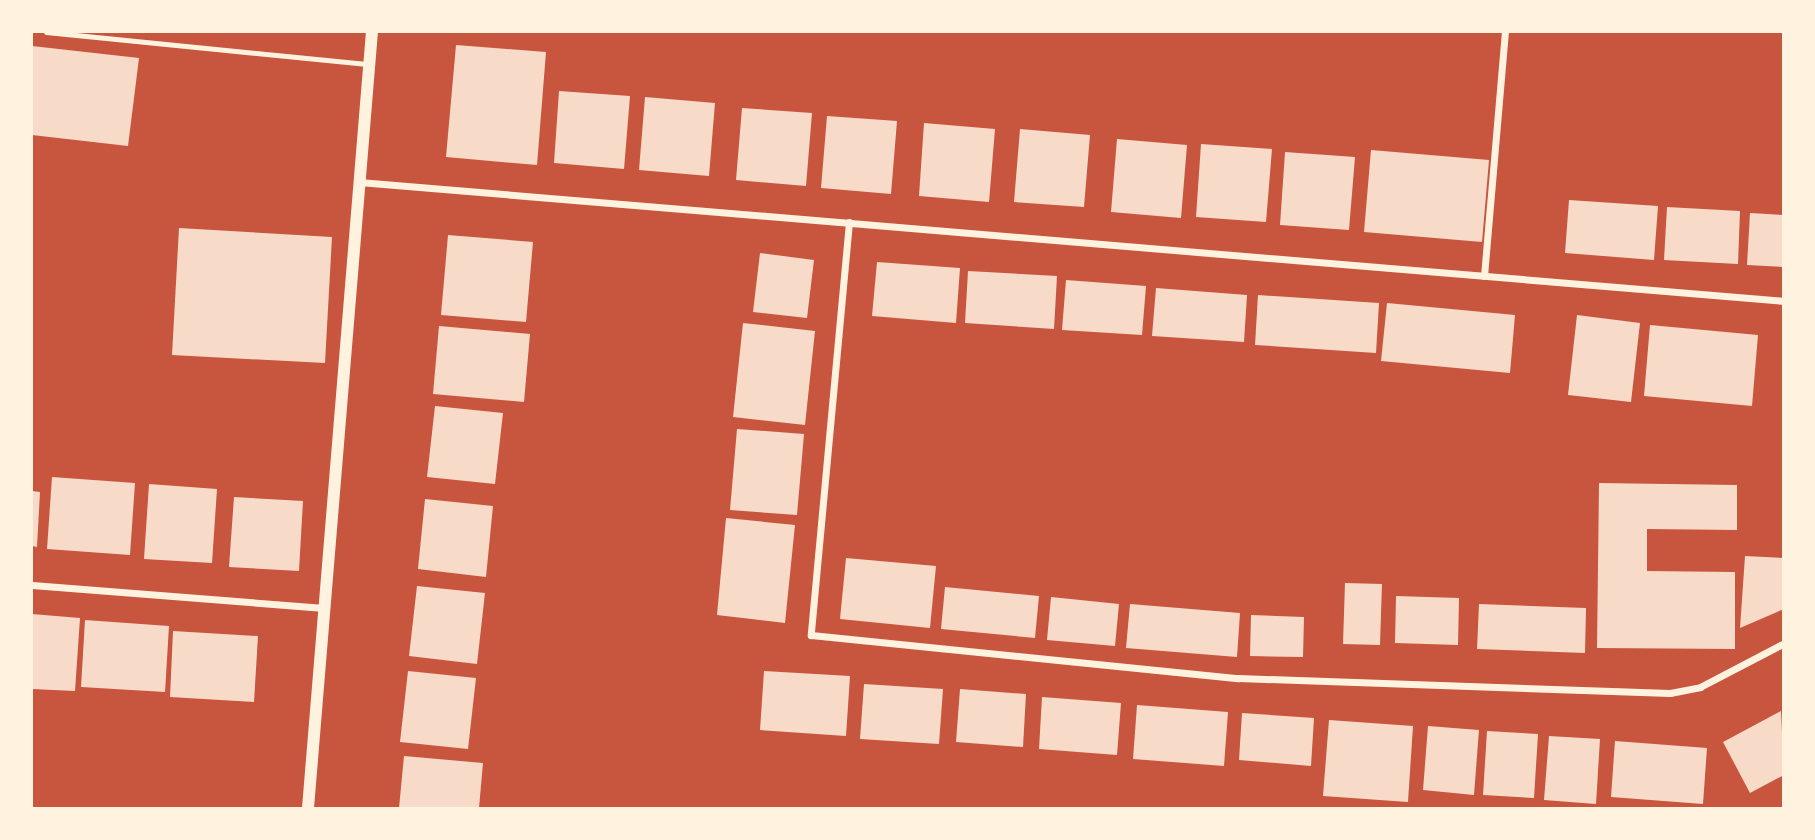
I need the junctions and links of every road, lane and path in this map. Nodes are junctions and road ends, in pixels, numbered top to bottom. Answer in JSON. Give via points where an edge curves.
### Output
{"nodes":[{"id":1,"x":46,"y":32,"type":"edge"},
{"id":2,"x":372,"y":32,"type":"edge"},
{"id":3,"x":1505,"y":32,"type":"edge"},
{"id":4,"x":369,"y":64,"type":"junction"},
{"id":5,"x":358,"y":182,"type":"junction"},
{"id":6,"x":849,"y":222,"type":"junction"},
{"id":7,"x":1484,"y":276,"type":"junction"},
{"id":8,"x":1783,"y":302,"type":"edge"},
{"id":9,"x":32,"y":585,"type":"edge"},
{"id":10,"x":324,"y":608,"type":"junction"},
{"id":11,"x":1783,"y":643,"type":"edge"},
{"id":12,"x":308,"y":808,"type":"edge"}],
"edges":[{"from":1,"to":4,"type":"lane"},
{"from":2,"to":4,"type":"street"},
{"from":3,"to":7,"type":"street"},
{"from":4,"to":5,"type":"street"},
{"from":5,"to":6,"type":"street"},
{"from":5,"to":10,"type":"street"},
{"from":6,"to":7,"type":"street"},
{"from":6,"to":11,"type":"street","via":[[811,635],[1238,678],[1670,693],[1700,687]]},
{"from":7,"to":8,"type":"street"},
{"from":9,"to":10,"type":"street"},
{"from":10,"to":12,"type":"street"}]}
